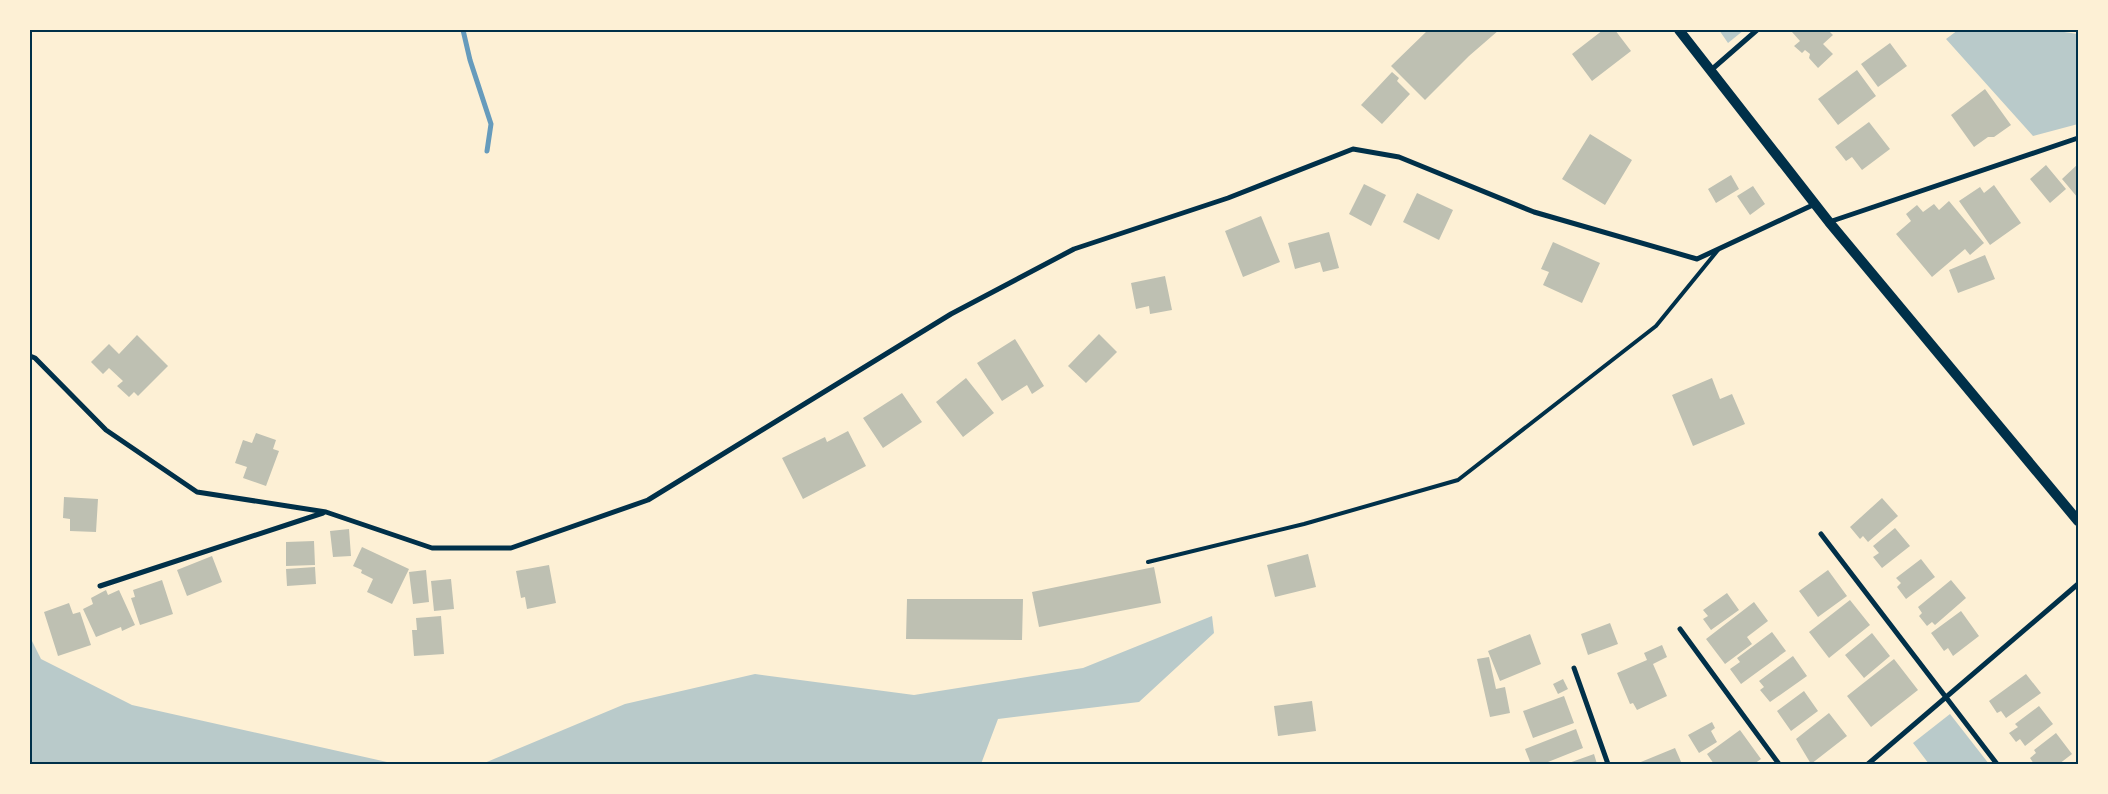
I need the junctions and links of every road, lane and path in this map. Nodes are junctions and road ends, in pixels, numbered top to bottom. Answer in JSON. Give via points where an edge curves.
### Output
{"nodes":[{"id":1,"x":1679,"y":30,"type":"edge"},
{"id":2,"x":1757,"y":30,"type":"edge"},
{"id":3,"x":1710,"y":71,"type":"junction"},
{"id":4,"x":2078,"y":138,"type":"edge"},
{"id":5,"x":1816,"y":204,"type":"junction"},
{"id":6,"x":1830,"y":222,"type":"junction"},
{"id":7,"x":1720,"y":248,"type":"junction"},
{"id":8,"x":30,"y":356,"type":"edge"},
{"id":9,"x":326,"y":512,"type":"junction"},
{"id":10,"x":2078,"y":521,"type":"edge"},
{"id":11,"x":1821,"y":534,"type":"dead end"},
{"id":12,"x":1148,"y":562,"type":"dead end"},
{"id":13,"x":2078,"y":584,"type":"edge"},
{"id":14,"x":100,"y":586,"type":"dead end"},
{"id":15,"x":1680,"y":629,"type":"dead end"},
{"id":16,"x":1574,"y":668,"type":"dead end"},
{"id":17,"x":1947,"y":696,"type":"junction"},
{"id":18,"x":1608,"y":764,"type":"edge"},
{"id":19,"x":1779,"y":764,"type":"edge"},
{"id":20,"x":1868,"y":764,"type":"edge"},
{"id":21,"x":1997,"y":764,"type":"edge"}],
"edges":[{"from":1,"to":3,"type":"main road"},
{"from":2,"to":3,"type":"street"},
{"from":3,"to":5,"type":"main road"},
{"from":4,"to":6,"type":"street"},
{"from":5,"to":6,"type":"main road"},
{"from":5,"to":7,"type":"street"},
{"from":6,"to":10,"type":"main road"},
{"from":7,"to":9,"type":"street","via":[[1697,259],[1534,212],[1400,157],[1353,149],[1228,198],[1074,249],[951,314],[648,500],[621,510],[511,548],[432,548]]},
{"from":7,"to":12,"type":"lane","via":[[1656,326],[1458,480],[1304,524]]},
{"from":8,"to":9,"type":"street","via":[[106,430],[197,492]]},
{"from":9,"to":14,"type":"street"},
{"from":11,"to":17,"type":"street"},
{"from":13,"to":17,"type":"street"},
{"from":15,"to":19,"type":"street"},
{"from":16,"to":18,"type":"street"},
{"from":17,"to":20,"type":"street"},
{"from":17,"to":21,"type":"street"}]}
